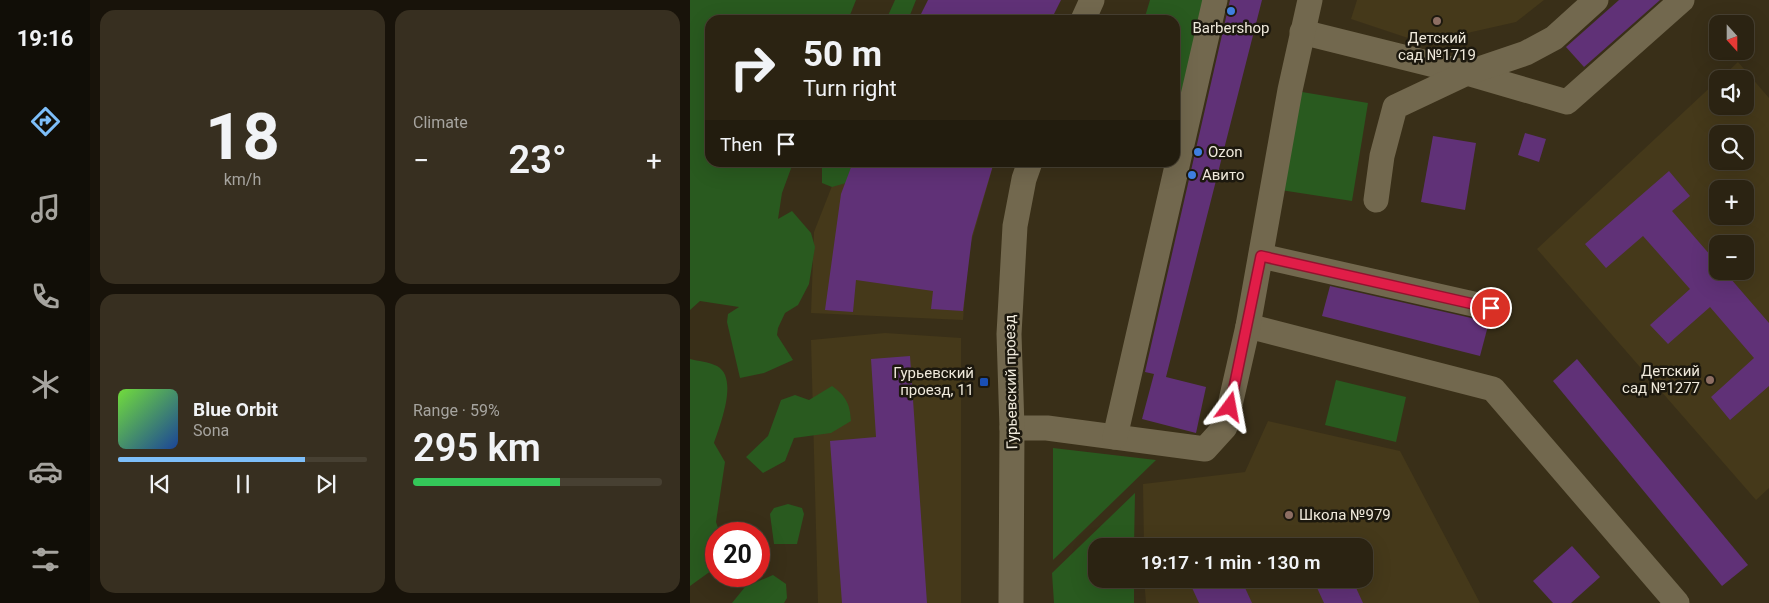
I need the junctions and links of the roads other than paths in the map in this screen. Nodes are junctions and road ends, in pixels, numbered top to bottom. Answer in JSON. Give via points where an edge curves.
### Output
{"nodes":[{"id":1,"x":1092,"y":0,"type":"edge"},
{"id":2,"x":1215,"y":0,"type":"edge"},
{"id":3,"x":1310,"y":0,"type":"edge"},
{"id":4,"x":1596,"y":0,"type":"edge"},
{"id":5,"x":1682,"y":0,"type":"edge"},
{"id":6,"x":1085,"y":15,"type":"edge"},
{"id":7,"x":1302,"y":32,"type":"junction"},
{"id":8,"x":1467,"y":73,"type":"junction"},
{"id":9,"x":1180,"y":153,"type":"edge"},
{"id":10,"x":1028,"y":167,"type":"edge"},
{"id":11,"x":1177,"y":167,"type":"edge"},
{"id":12,"x":1376,"y":200,"type":"dead end"},
{"id":13,"x":1261,"y":256,"type":"junction"},
{"id":14,"x":1491,"y":308,"type":"dead end"},
{"id":15,"x":1248,"y":326,"type":"junction"},
{"id":16,"x":1012,"y":428,"type":"junction"},
{"id":17,"x":1115,"y":437,"type":"junction"},
{"id":18,"x":1011,"y":603,"type":"edge"},
{"id":19,"x":1677,"y":603,"type":"edge"}],
"edges":[{"from":1,"to":6,"type":"street"},
{"from":2,"to":9,"type":"street"},
{"from":3,"to":7,"type":"street"},
{"from":4,"to":8,"type":"street","via":[[1554,38],[1526,53]]},
{"from":5,"to":8,"type":"street","via":[[1567,102]]},
{"from":7,"to":8,"type":"street"},
{"from":7,"to":13,"type":"street"},
{"from":8,"to":12,"type":"street","via":[[1395,107],[1382,156]]},
{"from":10,"to":16,"type":"street","name":"Гурьевский проезд","via":[[1015,226],[1009,334]]},
{"from":11,"to":17,"type":"street"},
{"from":13,"to":14,"type":"street"},
{"from":13,"to":15,"type":"street"},
{"from":15,"to":17,"type":"street","via":[[1225,427],[1205,449]]},
{"from":15,"to":19,"type":"street","via":[[1493,389]]},
{"from":16,"to":17,"type":"street","via":[[1047,428]]},
{"from":16,"to":18,"type":"street","name":"Гурьевский проезд"}]}
